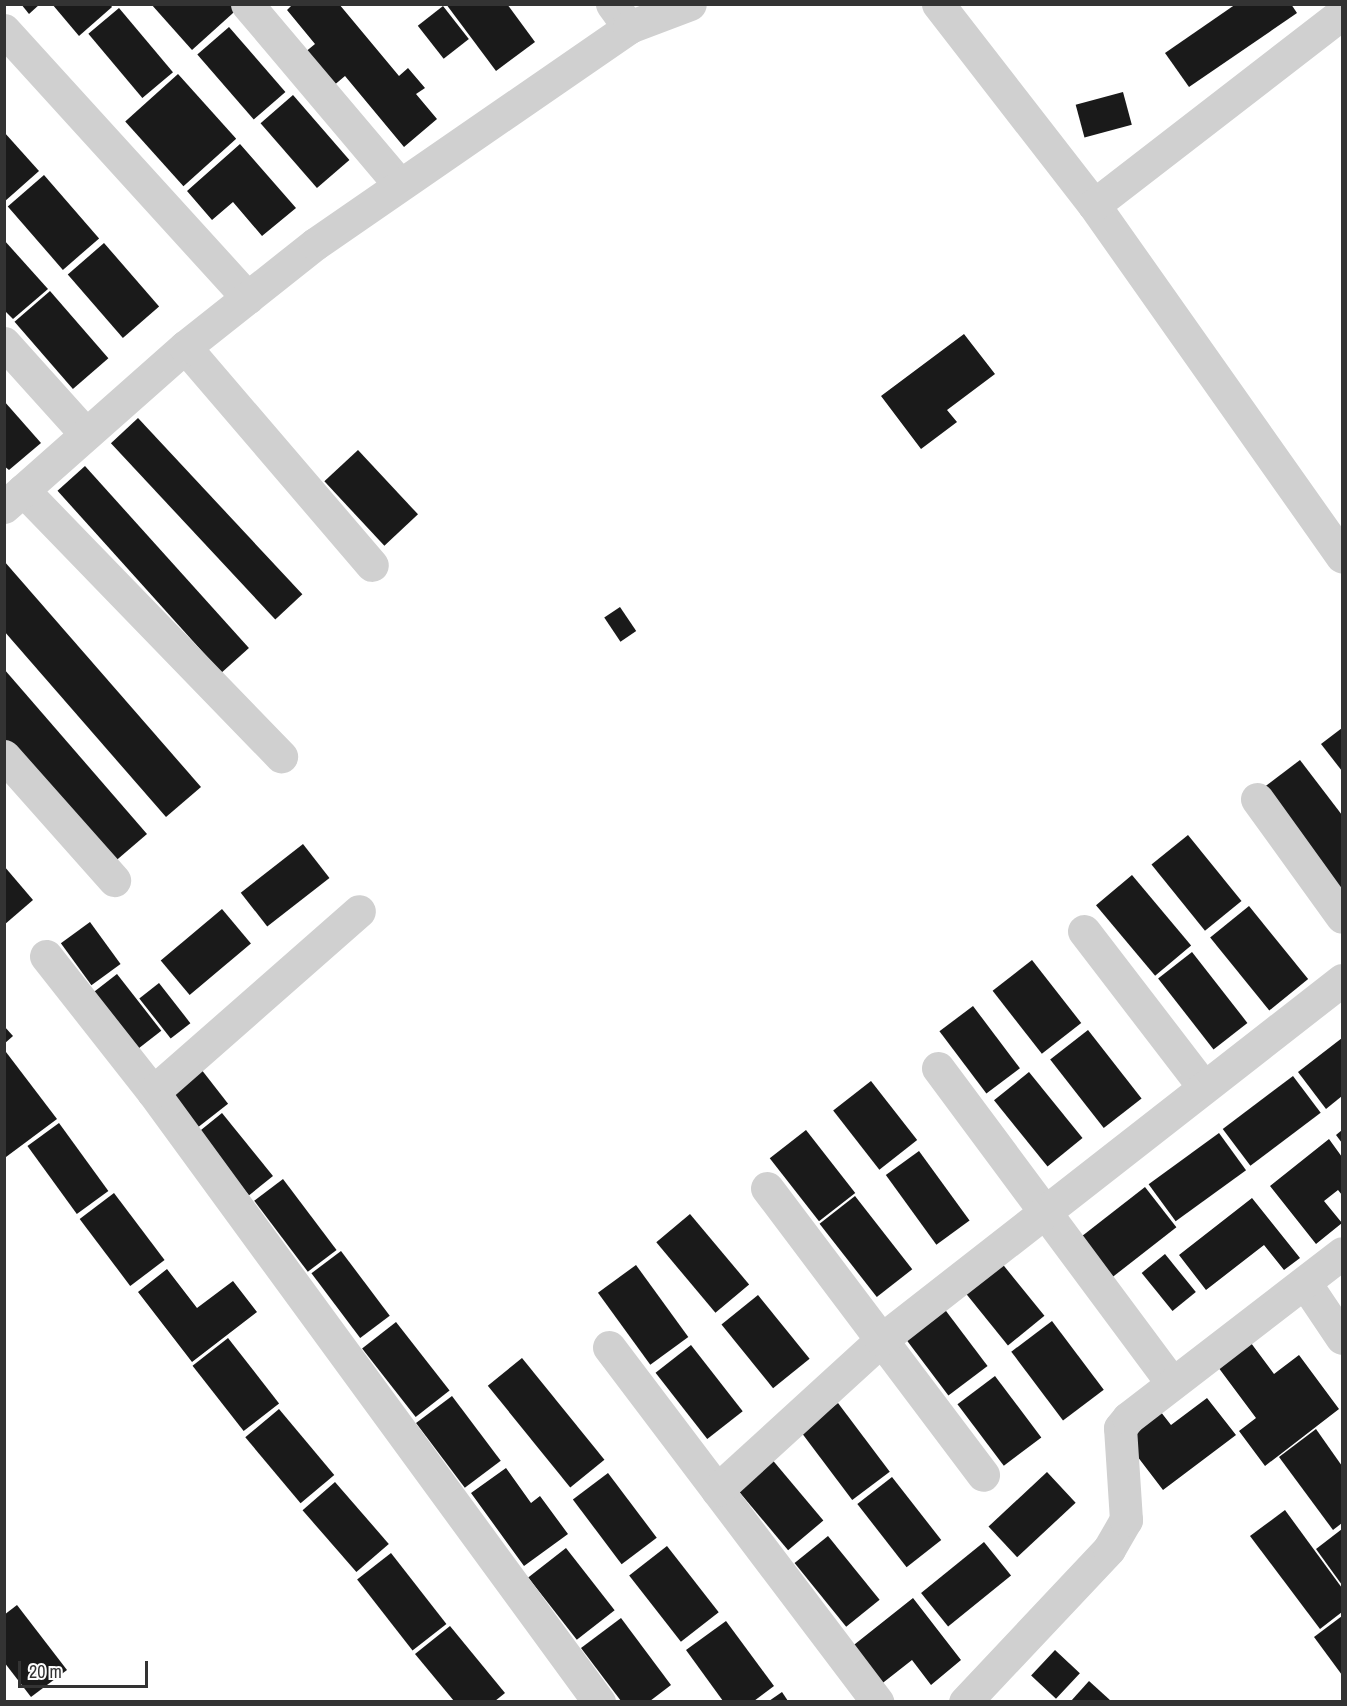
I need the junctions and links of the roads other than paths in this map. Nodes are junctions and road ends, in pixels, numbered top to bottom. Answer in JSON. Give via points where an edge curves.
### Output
{"nodes":[{"id":1,"x":247,"y":4,"type":"edge"},
{"id":2,"x":690,"y":4,"type":"edge"},
{"id":3,"x":938,"y":4,"type":"edge"},
{"id":4,"x":1342,"y":13,"type":"edge"},
{"id":5,"x":621,"y":16,"type":"edge"},
{"id":6,"x":4,"y":30,"type":"edge"},
{"id":7,"x":399,"y":184,"type":"junction"},
{"id":8,"x":1094,"y":205,"type":"junction"},
{"id":9,"x":248,"y":298,"type":"junction"},
{"id":10,"x":4,"y":343,"type":"edge"},
{"id":11,"x":185,"y":347,"type":"junction"},
{"id":12,"x":85,"y":433,"type":"junction"},
{"id":13,"x":14,"y":498,"type":"edge"},
{"id":14,"x":1342,"y":556,"type":"edge"},
{"id":15,"x":372,"y":565,"type":"dead end"},
{"id":16,"x":4,"y":756,"type":"edge"},
{"id":17,"x":281,"y":756,"type":"dead end"},
{"id":18,"x":1257,"y":799,"type":"dead end"},
{"id":19,"x":114,"y":880,"type":"dead end"},
{"id":20,"x":359,"y":911,"type":"dead end"},
{"id":21,"x":1342,"y":917,"type":"edge"},
{"id":22,"x":1083,"y":931,"type":"dead end"},
{"id":23,"x":46,"y":956,"type":"dead end"},
{"id":24,"x":1342,"y":980,"type":"edge"},
{"id":25,"x":938,"y":1068,"type":"dead end"},
{"id":26,"x":1203,"y":1086,"type":"junction"},
{"id":27,"x":153,"y":1092,"type":"junction"},
{"id":28,"x":767,"y":1188,"type":"dead end"},
{"id":29,"x":1046,"y":1209,"type":"junction"},
{"id":30,"x":1342,"y":1253,"type":"edge"},
{"id":31,"x":1305,"y":1282,"type":"junction"},
{"id":32,"x":1342,"y":1338,"type":"edge"},
{"id":33,"x":881,"y":1340,"type":"junction"},
{"id":34,"x":609,"y":1347,"type":"dead end"},
{"id":35,"x":1172,"y":1382,"type":"junction"},
{"id":36,"x":983,"y":1474,"type":"dead end"},
{"id":37,"x":717,"y":1490,"type":"junction"},
{"id":38,"x":599,"y":1701,"type":"edge"},
{"id":39,"x":877,"y":1701,"type":"edge"},
{"id":40,"x":965,"y":1701,"type":"edge"}],
"edges":[{"from":1,"to":7,"type":"street"},
{"from":2,"to":5,"type":"street"},
{"from":3,"to":8,"type":"street"},
{"from":4,"to":8,"type":"street"},
{"from":5,"to":7,"type":"street"},
{"from":6,"to":9,"type":"street"},
{"from":7,"to":9,"type":"street"},
{"from":8,"to":14,"type":"street"},
{"from":9,"to":11,"type":"street"},
{"from":10,"to":12,"type":"street"},
{"from":11,"to":12,"type":"street"},
{"from":11,"to":15,"type":"street"},
{"from":12,"to":13,"type":"street"},
{"from":13,"to":17,"type":"street"},
{"from":16,"to":19,"type":"street"},
{"from":18,"to":21,"type":"street"},
{"from":20,"to":27,"type":"street"},
{"from":22,"to":26,"type":"street"},
{"from":23,"to":27,"type":"street"},
{"from":24,"to":26,"type":"street"},
{"from":25,"to":29,"type":"street"},
{"from":26,"to":29,"type":"street"},
{"from":27,"to":38,"type":"street"},
{"from":28,"to":33,"type":"street"},
{"from":29,"to":33,"type":"street"},
{"from":29,"to":35,"type":"street"},
{"from":30,"to":31,"type":"street"},
{"from":31,"to":32,"type":"street"},
{"from":31,"to":35,"type":"street"},
{"from":33,"to":36,"type":"street"},
{"from":33,"to":37,"type":"street"},
{"from":34,"to":37,"type":"street"},
{"from":35,"to":40,"type":"street","via":[[1120,1428],[1126,1520],[1109,1549]]},
{"from":37,"to":39,"type":"street"}]}
